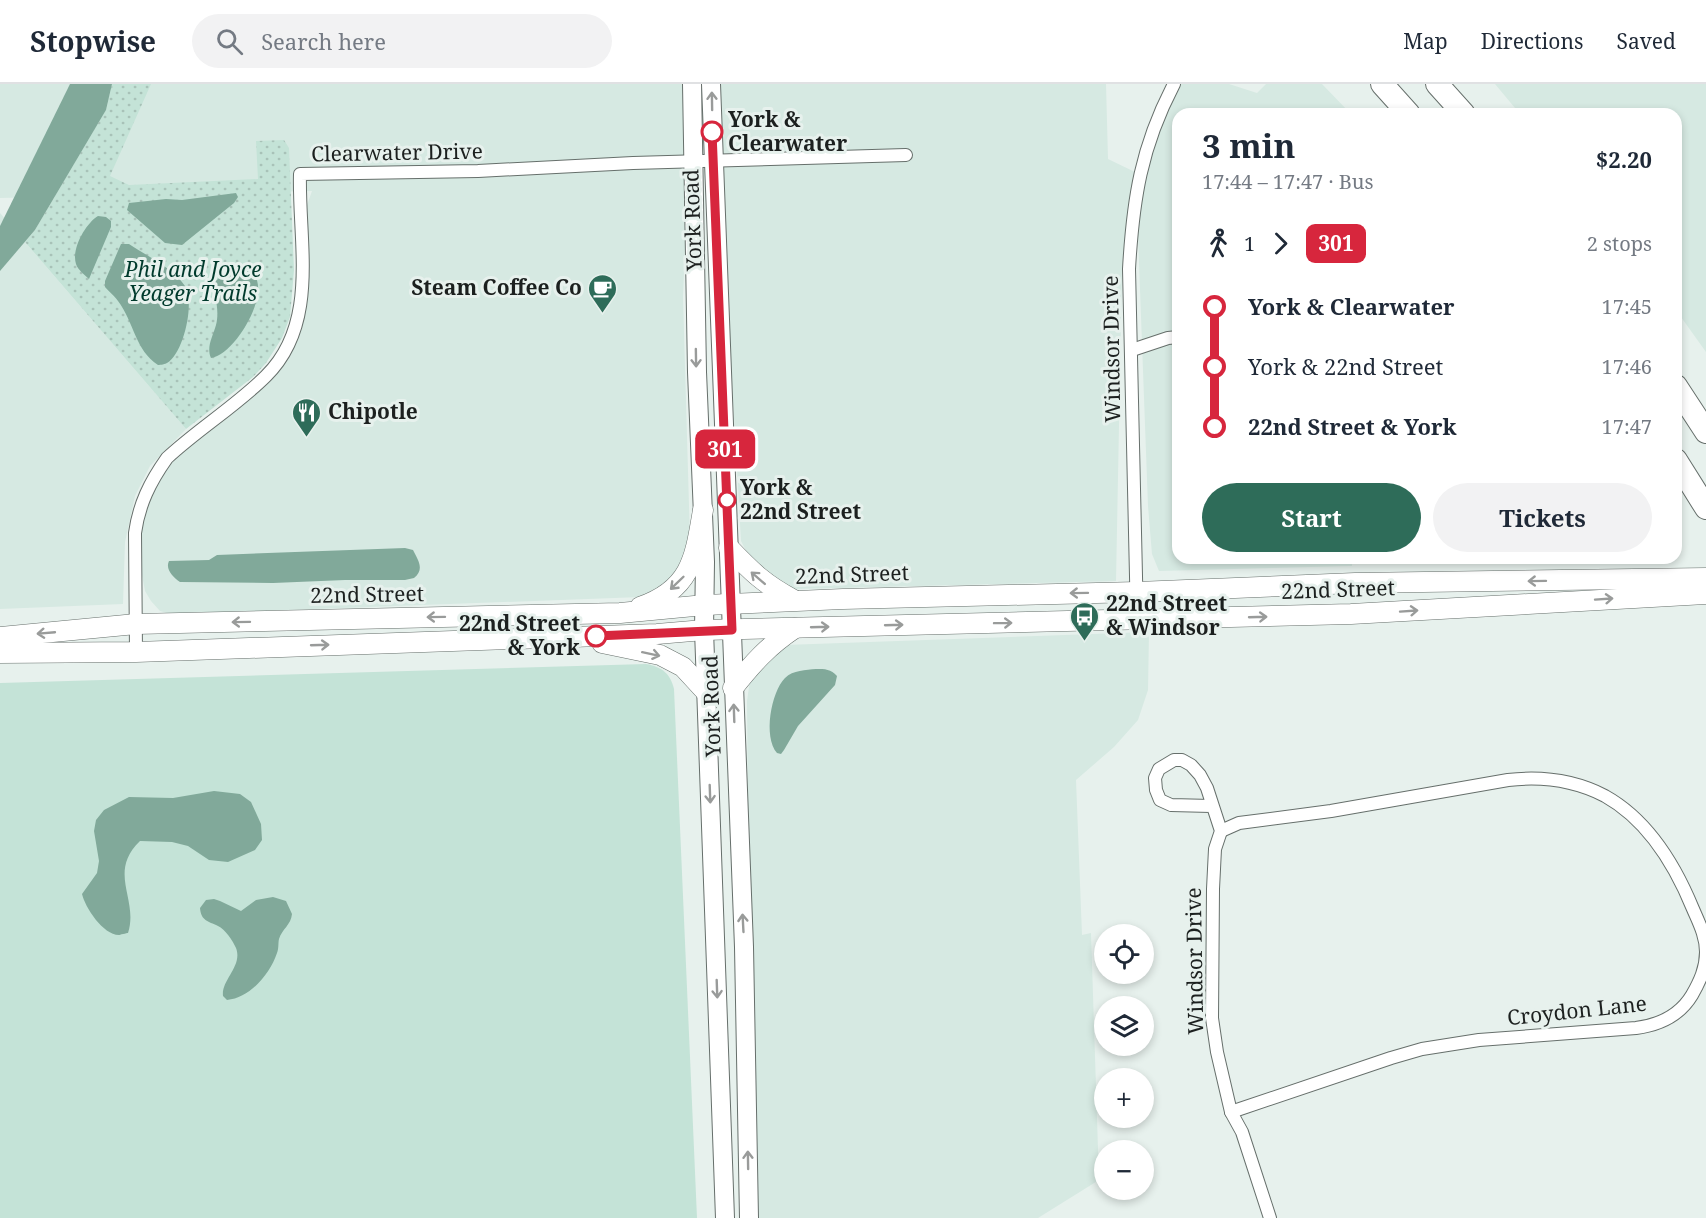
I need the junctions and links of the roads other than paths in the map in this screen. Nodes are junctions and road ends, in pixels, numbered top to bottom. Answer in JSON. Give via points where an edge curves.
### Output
{"nodes":[{"id":1,"x":692,"y":84,"type":"edge"},
{"id":2,"x":711,"y":84,"type":"edge"},
{"id":3,"x":1174,"y":84,"type":"edge"},
{"id":4,"x":1382,"y":84,"type":"edge"},
{"id":5,"x":1437,"y":84,"type":"edge"},
{"id":6,"x":1404,"y":108,"type":"edge"},
{"id":7,"x":1459,"y":108,"type":"edge"},
{"id":8,"x":906,"y":155,"type":"dead end"},
{"id":9,"x":694,"y":161,"type":"junction"},
{"id":10,"x":713,"y":161,"type":"junction"},
{"id":11,"x":1172,"y":338,"type":"edge"},
{"id":12,"x":1132,"y":350,"type":"junction"},
{"id":13,"x":1682,"y":396,"type":"edge"},
{"id":14,"x":1706,"y":432,"type":"edge"},
{"id":15,"x":1682,"y":470,"type":"edge"},
{"id":16,"x":1706,"y":508,"type":"edge"},
{"id":17,"x":703,"y":510,"type":"junction"},
{"id":18,"x":729,"y":548,"type":"junction"},
{"id":19,"x":1704,"y":586,"type":"edge"},
{"id":20,"x":1137,"y":592,"type":"junction"},
{"id":21,"x":794,"y":600,"type":"junction"},
{"id":22,"x":731,"y":604,"type":"junction"},
{"id":23,"x":705,"y":605,"type":"junction"},
{"id":24,"x":620,"y":613,"type":"junction"},
{"id":25,"x":1137,"y":620,"type":"junction"},
{"id":26,"x":136,"y":624,"type":"junction"},
{"id":27,"x":795,"y":628,"type":"junction"},
{"id":28,"x":704,"y":630,"type":"junction"},
{"id":29,"x":732,"y":630,"type":"junction"},
{"id":30,"x":0,"y":637,"type":"edge"},
{"id":31,"x":573,"y":637,"type":"junction"},
{"id":32,"x":136,"y":652,"type":"junction"},
{"id":33,"x":0,"y":653,"type":"edge"},
{"id":34,"x":734,"y":688,"type":"junction"},
{"id":35,"x":706,"y":692,"type":"junction"},
{"id":36,"x":1211,"y":806,"type":"junction"},
{"id":37,"x":1221,"y":831,"type":"junction"},
{"id":38,"x":1231,"y":1112,"type":"junction"},
{"id":39,"x":725,"y":1218,"type":"edge"},
{"id":40,"x":749,"y":1218,"type":"edge"},
{"id":41,"x":1270,"y":1218,"type":"edge"}],
"edges":[{"from":1,"to":9,"type":"main road","name":"York Road"},
{"from":10,"to":2,"type":"main road","name":"York Road","one_way":true},
{"from":3,"to":12,"type":"street","name":"Windsor Drive","via":[[1149,140],[1134,200],[1129,269]]},
{"from":4,"to":6,"type":"highway"},
{"from":5,"to":7,"type":"highway"},
{"from":8,"to":10,"type":"street","name":"Clearwater Drive"},
{"from":9,"to":10,"type":"street","name":"Clearwater Drive"},
{"from":9,"to":17,"type":"main road","name":"York Road","one_way":true,"via":[[696,362]]},
{"from":9,"to":26,"type":"street","name":"Clearwater Drive","via":[[300,174],[303,286],[294,331],[286,352],[266,377],[178,447],[155,474],[138,514],[135,533]]},
{"from":10,"to":18,"type":"main road","name":"York Road"},
{"from":11,"to":12,"type":"street"},
{"from":12,"to":20,"type":"street","name":"Windsor Drive"},
{"from":13,"to":14,"type":"highway"},
{"from":15,"to":16,"type":"highway"},
{"from":17,"to":23,"type":"main road","name":"York Road"},
{"from":17,"to":24,"type":"main road","one_way":true,"via":[[695,556],[680,583],[652,603]]},
{"from":21,"to":18,"type":"main road","one_way":true,"via":[[769,587]]},
{"from":18,"to":22,"type":"main road","name":"York Road"},
{"from":19,"to":20,"type":"main road","name":"22nd Street","one_way":true,"via":[[1355,584]]},
{"from":25,"to":19,"type":"main road","name":"22nd Street","one_way":true,"via":[[1351,615]]},
{"from":20,"to":21,"type":"main road","name":"22nd Street","one_way":true},
{"from":20,"to":25,"type":"street","name":"Windsor Drive"},
{"from":21,"to":22,"type":"main road","name":"22nd Street"},
{"from":22,"to":23,"type":"main road","name":"22nd Street"},
{"from":22,"to":29,"type":"main road","name":"York Road"},
{"from":23,"to":24,"type":"main road","name":"22nd Street"},
{"from":23,"to":28,"type":"main road","name":"York Road"},
{"from":24,"to":26,"type":"main road","name":"22nd Street","one_way":true},
{"from":27,"to":25,"type":"main road","name":"22nd Street","one_way":true},
{"from":26,"to":30,"type":"main road","name":"22nd Street","one_way":true},
{"from":26,"to":32,"type":"street","name":"Clearwater Drive"},
{"from":27,"to":29,"type":"main road","name":"22nd Street"},
{"from":27,"to":34,"type":"main road","via":[[759,655]]},
{"from":28,"to":29,"type":"main road","name":"22nd Street"},
{"from":28,"to":31,"type":"main road","name":"22nd Street"},
{"from":28,"to":35,"type":"main road","name":"York Road"},
{"from":29,"to":34,"type":"main road","name":"York Road"},
{"from":32,"to":31,"type":"main road","name":"22nd Street","one_way":true},
{"from":31,"to":35,"type":"main road","one_way":true,"via":[[660,655],[683,667]]},
{"from":32,"to":33,"type":"main road","name":"22nd Street"},
{"from":40,"to":34,"type":"main road","name":"York Road","one_way":true},
{"from":35,"to":39,"type":"main road","name":"York Road","one_way":true},
{"from":36,"to":36,"type":"street","via":[[1200,775],[1191,765],[1174,760],[1159,769],[1155,778],[1160,800],[1171,805]]},
{"from":36,"to":37,"type":"street"},
{"from":37,"to":38,"type":"street","name":"Windsor Drive","via":[[1215,849],[1211,990],[1217,1052]]},
{"from":37,"to":38,"type":"street","name":"Croydon Lane","via":[[1239,823],[1508,780],[1536,778],[1571,783],[1618,805],[1638,821],[1667,856],[1687,891],[1704,934],[1706,950],[1704,971],[1685,1005],[1656,1024],[1422,1049]]},
{"from":38,"to":41,"type":"street","name":"Windsor Drive","via":[[1242,1132]]}]}
